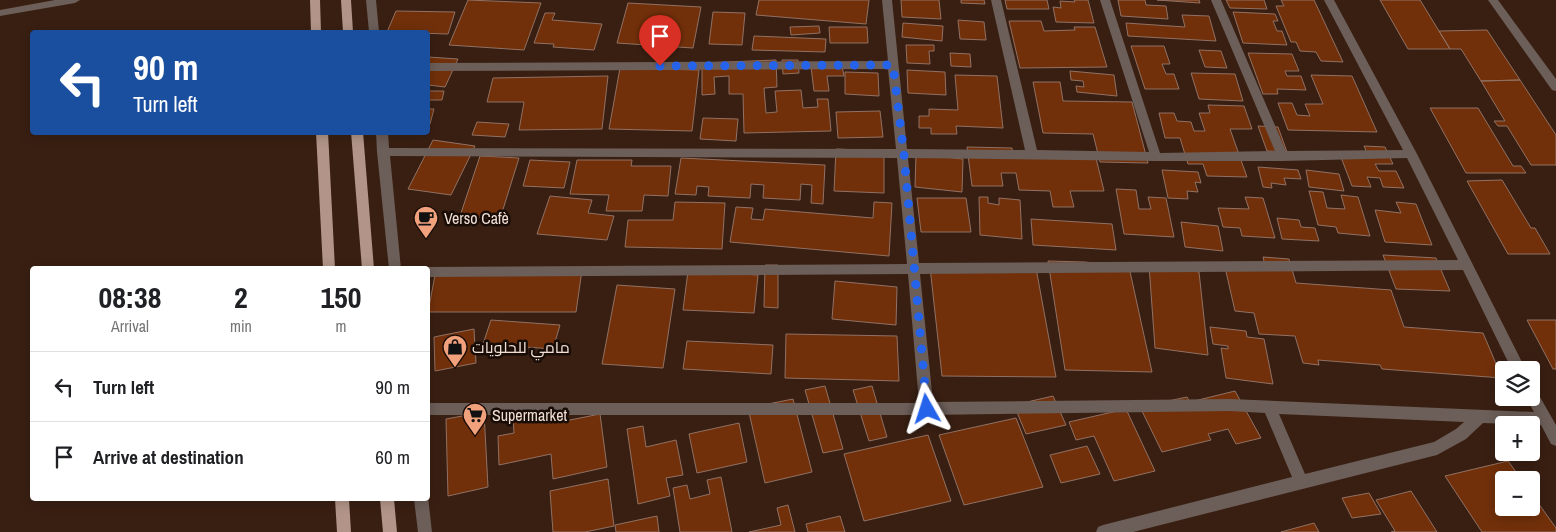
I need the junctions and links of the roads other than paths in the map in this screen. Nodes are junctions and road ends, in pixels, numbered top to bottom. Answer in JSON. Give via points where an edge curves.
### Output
{"nodes":[{"id":1,"x":75,"y":0,"type":"edge"},
{"id":2,"x":315,"y":0,"type":"edge"},
{"id":3,"x":346,"y":0,"type":"edge"},
{"id":4,"x":371,"y":0,"type":"edge"},
{"id":5,"x":887,"y":0,"type":"edge"},
{"id":6,"x":996,"y":0,"type":"edge"},
{"id":7,"x":1105,"y":0,"type":"edge"},
{"id":8,"x":1216,"y":0,"type":"edge"},
{"id":9,"x":1328,"y":0,"type":"edge"},
{"id":10,"x":1493,"y":0,"type":"edge"},
{"id":11,"x":0,"y":13,"type":"edge"},
{"id":12,"x":316,"y":30,"type":"edge"},
{"id":13,"x":348,"y":30,"type":"edge"},
{"id":14,"x":374,"y":30,"type":"edge"},
{"id":15,"x":893,"y":65,"type":"junction"},
{"id":16,"x":430,"y":68,"type":"edge"},
{"id":17,"x":1556,"y":87,"type":"edge"},
{"id":18,"x":322,"y":135,"type":"edge"},
{"id":19,"x":357,"y":135,"type":"edge"},
{"id":20,"x":382,"y":135,"type":"edge"},
{"id":21,"x":383,"y":152,"type":"junction"},
{"id":22,"x":1032,"y":154,"type":"junction"},
{"id":23,"x":1411,"y":154,"type":"junction"},
{"id":24,"x":904,"y":155,"type":"junction"},
{"id":25,"x":1156,"y":157,"type":"junction"},
{"id":26,"x":1282,"y":157,"type":"junction"},
{"id":27,"x":1466,"y":265,"type":"junction"},
{"id":28,"x":330,"y":266,"type":"edge"},
{"id":29,"x":368,"y":266,"type":"edge"},
{"id":30,"x":395,"y":266,"type":"edge"},
{"id":31,"x":913,"y":268,"type":"junction"},
{"id":32,"x":430,"y":272,"type":"edge"},
{"id":33,"x":1514,"y":361,"type":"edge"},
{"id":34,"x":1537,"y":406,"type":"edge"},
{"id":35,"x":1269,"y":407,"type":"junction"},
{"id":36,"x":430,"y":409,"type":"edge"},
{"id":37,"x":927,"y":409,"type":"junction"},
{"id":38,"x":1480,"y":416,"type":"junction"},
{"id":39,"x":1544,"y":419,"type":"junction"},
{"id":40,"x":1556,"y":440,"type":"edge"},
{"id":41,"x":1301,"y":482,"type":"junction"},
{"id":42,"x":342,"y":501,"type":"edge"},
{"id":43,"x":387,"y":501,"type":"edge"},
{"id":44,"x":421,"y":501,"type":"edge"},
{"id":45,"x":344,"y":532,"type":"edge"},
{"id":46,"x":390,"y":532,"type":"edge"},
{"id":47,"x":425,"y":532,"type":"edge"},
{"id":48,"x":1103,"y":532,"type":"edge"}],
"edges":[{"from":1,"to":11,"type":"street"},
{"from":2,"to":12,"type":"main road"},
{"from":3,"to":13,"type":"main road"},
{"from":4,"to":14,"type":"street"},
{"from":5,"to":15,"type":"street"},
{"from":6,"to":22,"type":"street"},
{"from":7,"to":25,"type":"street"},
{"from":8,"to":26,"type":"street"},
{"from":9,"to":23,"type":"street"},
{"from":10,"to":17,"type":"street"},
{"from":15,"to":16,"type":"street"},
{"from":15,"to":24,"type":"street"},
{"from":18,"to":28,"type":"main road"},
{"from":19,"to":29,"type":"main road"},
{"from":20,"to":21,"type":"street"},
{"from":21,"to":24,"type":"street"},
{"from":21,"to":30,"type":"street"},
{"from":22,"to":24,"type":"street"},
{"from":22,"to":25,"type":"street"},
{"from":23,"to":26,"type":"street"},
{"from":23,"to":27,"type":"street"},
{"from":24,"to":31,"type":"street"},
{"from":25,"to":26,"type":"street"},
{"from":27,"to":31,"type":"street"},
{"from":27,"to":33,"type":"street"},
{"from":31,"to":32,"type":"street"},
{"from":31,"to":37,"type":"street"},
{"from":34,"to":39,"type":"street"},
{"from":35,"to":37,"type":"street"},
{"from":35,"to":38,"type":"street"},
{"from":35,"to":41,"type":"street"},
{"from":36,"to":37,"type":"street"},
{"from":38,"to":39,"type":"street"},
{"from":38,"to":41,"type":"street","via":[[1461,434],[1437,448]]},
{"from":39,"to":40,"type":"street"},
{"from":41,"to":48,"type":"street"},
{"from":42,"to":45,"type":"main road"},
{"from":43,"to":46,"type":"main road"},
{"from":44,"to":47,"type":"street"}]}
